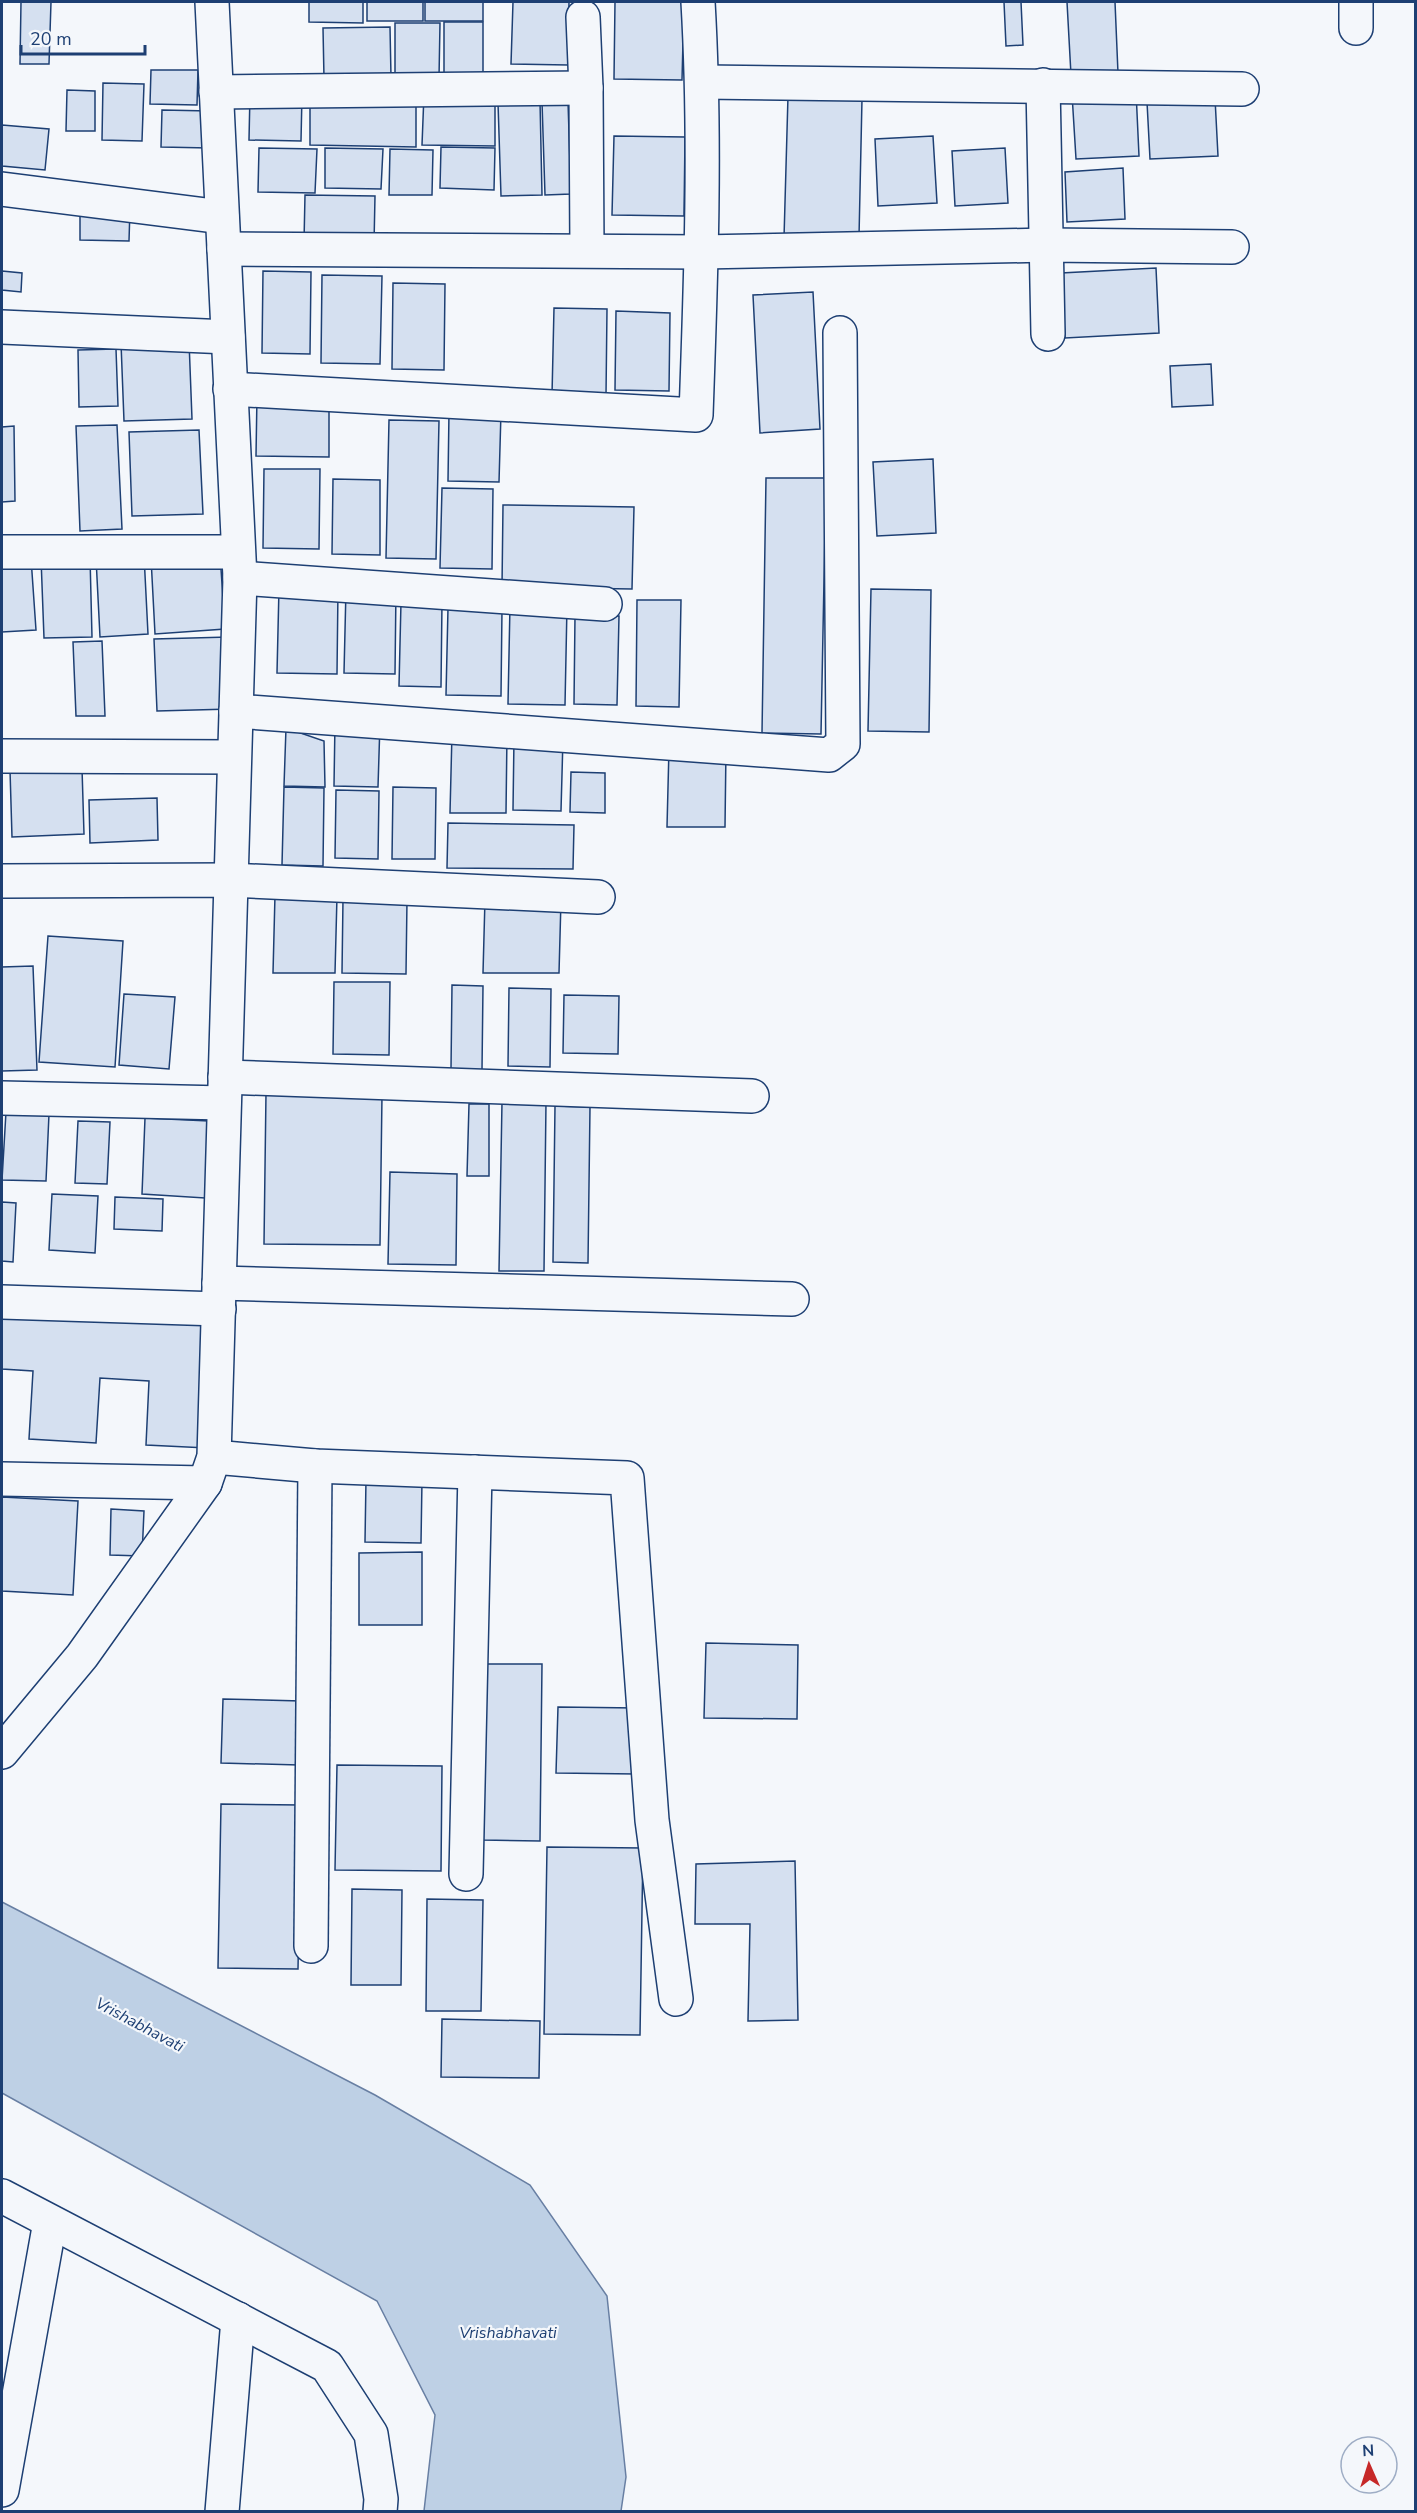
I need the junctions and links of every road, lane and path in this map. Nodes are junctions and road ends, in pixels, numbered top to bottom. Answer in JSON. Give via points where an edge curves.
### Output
{"nodes":[{"id":1,"x":212,"y":2,"type":"edge"},
{"id":2,"x":698,"y":2,"type":"edge"},
{"id":3,"x":583,"y":17,"type":"dead end"},
{"id":4,"x":703,"y":82,"type":"junction"},
{"id":5,"x":1043,"y":85,"type":"junction"},
{"id":6,"x":586,"y":88,"type":"junction"},
{"id":7,"x":1242,"y":89,"type":"dead end"},
{"id":8,"x":216,"y":92,"type":"junction"},
{"id":9,"x":2,"y":189,"type":"edge"},
{"id":10,"x":222,"y":217,"type":"junction"},
{"id":11,"x":1047,"y":245,"type":"junction"},
{"id":12,"x":1232,"y":247,"type":"dead end"},
{"id":13,"x":224,"y":249,"type":"junction"},
{"id":14,"x":587,"y":250,"type":"junction"},
{"id":15,"x":702,"y":252,"type":"junction"},
{"id":16,"x":2,"y":327,"type":"edge"},
{"id":17,"x":840,"y":333,"type":"dead end"},
{"id":18,"x":1048,"y":334,"type":"dead end"},
{"id":19,"x":228,"y":337,"type":"junction"},
{"id":20,"x":230,"y":389,"type":"junction"},
{"id":21,"x":2,"y":552,"type":"edge"},
{"id":22,"x":239,"y":565,"type":"junction"},
{"id":23,"x":605,"y":604,"type":"dead end"},
{"id":24,"x":236,"y":711,"type":"junction"},
{"id":25,"x":2,"y":756,"type":"edge"},
{"id":26,"x":234,"y":757,"type":"junction"},
{"id":27,"x":231,"y":880,"type":"junction"},
{"id":28,"x":2,"y":881,"type":"edge"},
{"id":29,"x":598,"y":897,"type":"dead end"},
{"id":30,"x":225,"y":1090,"type":"junction"},
{"id":31,"x":752,"y":1096,"type":"dead end"},
{"id":32,"x":2,"y":1098,"type":"edge"},
{"id":33,"x":219,"y":1296,"type":"junction"},
{"id":34,"x":792,"y":1299,"type":"dead end"},
{"id":35,"x":2,"y":1302,"type":"edge"},
{"id":36,"x":315,"y":1466,"type":"junction"},
{"id":37,"x":209,"y":1470,"type":"junction"},
{"id":38,"x":475,"y":1472,"type":"junction"},
{"id":39,"x":2,"y":1479,"type":"edge"},
{"id":40,"x":2,"y":1752,"type":"edge"},
{"id":41,"x":466,"y":1874,"type":"dead end"},
{"id":42,"x":311,"y":1946,"type":"dead end"},
{"id":43,"x":676,"y":1999,"type":"dead end"},
{"id":44,"x":2,"y":2196,"type":"edge"},
{"id":45,"x":50,"y":2222,"type":"junction"},
{"id":46,"x":238,"y":2319,"type":"junction"},
{"id":47,"x":2,"y":2490,"type":"edge"},
{"id":48,"x":222,"y":2511,"type":"edge"},
{"id":49,"x":380,"y":2511,"type":"edge"}],
"edges":[{"from":1,"to":8,"type":"street"},
{"from":2,"to":4,"type":"street"},
{"from":3,"to":6,"type":"street"},
{"from":4,"to":5,"type":"street"},
{"from":4,"to":15,"type":"street"},
{"from":5,"to":7,"type":"street"},
{"from":5,"to":11,"type":"street"},
{"from":6,"to":8,"type":"street"},
{"from":6,"to":14,"type":"street"},
{"from":8,"to":10,"type":"street"},
{"from":9,"to":10,"type":"street"},
{"from":10,"to":13,"type":"street"},
{"from":11,"to":12,"type":"street"},
{"from":11,"to":15,"type":"street"},
{"from":11,"to":18,"type":"street"},
{"from":13,"to":14,"type":"street"},
{"from":13,"to":19,"type":"street"},
{"from":14,"to":15,"type":"street"},
{"from":15,"to":20,"type":"street","via":[[696,415]]},
{"from":16,"to":19,"type":"street"},
{"from":17,"to":24,"type":"street","via":[[843,744],[829,755]]},
{"from":19,"to":20,"type":"street"},
{"from":20,"to":22,"type":"street"},
{"from":21,"to":22,"type":"street"},
{"from":22,"to":23,"type":"street"},
{"from":22,"to":24,"type":"street"},
{"from":24,"to":26,"type":"street"},
{"from":25,"to":26,"type":"street"},
{"from":26,"to":27,"type":"street"},
{"from":27,"to":28,"type":"street"},
{"from":27,"to":29,"type":"street"},
{"from":27,"to":30,"type":"street"},
{"from":30,"to":31,"type":"street"},
{"from":30,"to":32,"type":"street"},
{"from":30,"to":33,"type":"street"},
{"from":33,"to":34,"type":"street"},
{"from":33,"to":35,"type":"street"},
{"from":33,"to":37,"type":"street"},
{"from":36,"to":37,"type":"street"},
{"from":36,"to":38,"type":"street"},
{"from":36,"to":42,"type":"street"},
{"from":37,"to":39,"type":"street"},
{"from":37,"to":40,"type":"street","via":[[82,1656]]},
{"from":38,"to":41,"type":"street"},
{"from":38,"to":43,"type":"street","via":[[627,1478],[652,1820]]},
{"from":44,"to":45,"type":"street"},
{"from":45,"to":46,"type":"street"},
{"from":45,"to":47,"type":"street"},
{"from":46,"to":48,"type":"street"},
{"from":46,"to":49,"type":"street","via":[[327,2366],[371,2434]]}]}
